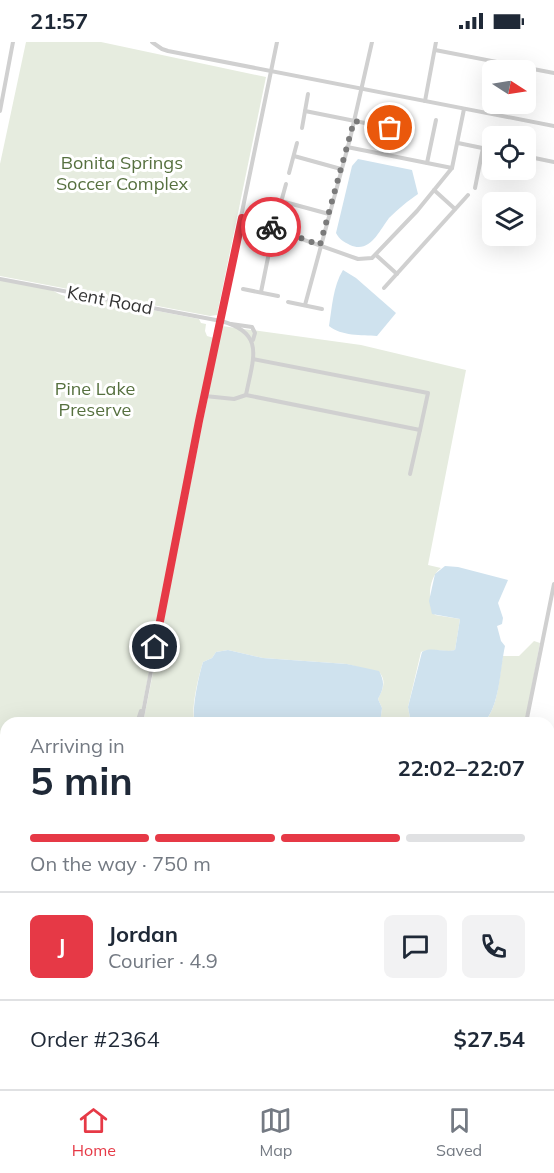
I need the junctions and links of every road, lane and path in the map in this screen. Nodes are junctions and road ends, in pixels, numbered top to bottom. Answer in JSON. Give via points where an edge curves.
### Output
{"nodes":[{"id":1,"x":13,"y":42,"type":"edge"},
{"id":2,"x":152,"y":42,"type":"edge"},
{"id":3,"x":277,"y":42,"type":"edge"},
{"id":4,"x":372,"y":42,"type":"edge"},
{"id":5,"x":436,"y":42,"type":"edge"},
{"id":6,"x":435,"y":50,"type":"junction"},
{"id":7,"x":271,"y":72,"type":"junction"},
{"id":8,"x":554,"y":73,"type":"edge"},
{"id":9,"x":362,"y":89,"type":"junction"},
{"id":10,"x":308,"y":94,"type":"dead end"},
{"id":11,"x":425,"y":101,"type":"junction"},
{"id":12,"x":394,"y":109,"type":"dead end"},
{"id":13,"x":464,"y":109,"type":"junction"},
{"id":14,"x":0,"y":111,"type":"edge"},
{"id":15,"x":305,"y":111,"type":"junction"},
{"id":16,"x":436,"y":120,"type":"dead end"},
{"id":17,"x":354,"y":121,"type":"junction"},
{"id":18,"x":554,"y":126,"type":"edge"},
{"id":19,"x":302,"y":128,"type":"dead end"},
{"id":20,"x":390,"y":128,"type":"junction"},
{"id":21,"x":387,"y":142,"type":"dead end"},
{"id":22,"x":297,"y":143,"type":"dead end"},
{"id":23,"x":458,"y":143,"type":"junction"},
{"id":24,"x":347,"y":147,"type":"junction"},
{"id":25,"x":482,"y":148,"type":"edge"},
{"id":26,"x":482,"y":153,"type":"edge"},
{"id":27,"x":294,"y":156,"type":"junction"},
{"id":28,"x":536,"y":158,"type":"edge"},
{"id":29,"x":554,"y":162,"type":"edge"},
{"id":30,"x":427,"y":163,"type":"junction"},
{"id":31,"x":452,"y":168,"type":"junction"},
{"id":32,"x":341,"y":169,"type":"junction"},
{"id":33,"x":289,"y":174,"type":"dead end"},
{"id":34,"x":286,"y":184,"type":"dead end"},
{"id":35,"x":475,"y":188,"type":"dead end"},
{"id":36,"x":434,"y":190,"type":"junction"},
{"id":37,"x":468,"y":195,"type":"dead end"},
{"id":38,"x":281,"y":201,"type":"junction"},
{"id":39,"x":455,"y":209,"type":"junction"},
{"id":40,"x":329,"y":214,"type":"junction"},
{"id":41,"x":277,"y":217,"type":"dead end"},
{"id":42,"x":242,"y":218,"type":"junction"},
{"id":43,"x":274,"y":228,"type":"junction"},
{"id":44,"x":320,"y":245,"type":"junction"},
{"id":45,"x":376,"y":255,"type":"junction"},
{"id":46,"x":397,"y":274,"type":"junction"},
{"id":47,"x":0,"y":279,"type":"edge"},
{"id":48,"x":384,"y":288,"type":"dead end"},
{"id":49,"x":243,"y":289,"type":"dead end"},
{"id":50,"x":261,"y":292,"type":"junction"},
{"id":51,"x":278,"y":296,"type":"dead end"},
{"id":52,"x":288,"y":302,"type":"dead end"},
{"id":53,"x":305,"y":305,"type":"junction"},
{"id":54,"x":322,"y":309,"type":"dead end"},
{"id":55,"x":221,"y":321,"type":"junction"},
{"id":56,"x":231,"y":324,"type":"junction"},
{"id":57,"x":254,"y":332,"type":"junction"},
{"id":58,"x":249,"y":335,"type":"junction"},
{"id":59,"x":253,"y":341,"type":"junction"},
{"id":60,"x":253,"y":359,"type":"junction"},
{"id":61,"x":246,"y":395,"type":"junction"},
{"id":62,"x":205,"y":396,"type":"junction"},
{"id":63,"x":420,"y":430,"type":"junction"},
{"id":64,"x":410,"y":474,"type":"dead end"},
{"id":65,"x":554,"y":584,"type":"edge"},
{"id":66,"x":140,"y":717,"type":"edge"},
{"id":67,"x":527,"y":717,"type":"edge"}],
"edges":[{"from":1,"to":14,"type":"street"},
{"from":2,"to":7,"type":"street","via":[[166,51]]},
{"from":3,"to":7,"type":"street"},
{"from":4,"to":9,"type":"street"},
{"from":5,"to":6,"type":"street"},
{"from":6,"to":8,"type":"street"},
{"from":6,"to":11,"type":"street"},
{"from":7,"to":9,"type":"street"},
{"from":7,"to":42,"type":"street"},
{"from":9,"to":11,"type":"street"},
{"from":9,"to":17,"type":"street"},
{"from":10,"to":15,"type":"street"},
{"from":11,"to":13,"type":"street"},
{"from":12,"to":20,"type":"street"},
{"from":13,"to":18,"type":"street"},
{"from":13,"to":23,"type":"street"},
{"from":15,"to":17,"type":"street"},
{"from":15,"to":19,"type":"street"},
{"from":16,"to":30,"type":"street"},
{"from":17,"to":20,"type":"street"},
{"from":17,"to":24,"type":"street"},
{"from":20,"to":21,"type":"street"},
{"from":22,"to":27,"type":"street"},
{"from":23,"to":25,"type":"street"},
{"from":23,"to":31,"type":"street"},
{"from":24,"to":30,"type":"street"},
{"from":24,"to":32,"type":"street"},
{"from":26,"to":35,"type":"street"},
{"from":27,"to":32,"type":"street"},
{"from":27,"to":33,"type":"street"},
{"from":28,"to":29,"type":"street"},
{"from":30,"to":31,"type":"street"},
{"from":31,"to":36,"type":"street"},
{"from":32,"to":40,"type":"street"},
{"from":34,"to":38,"type":"street"},
{"from":36,"to":39,"type":"street"},
{"from":36,"to":45,"type":"street"},
{"from":37,"to":39,"type":"street"},
{"from":38,"to":40,"type":"street"},
{"from":38,"to":41,"type":"street"},
{"from":39,"to":46,"type":"street"},
{"from":40,"to":44,"type":"street"},
{"from":42,"to":43,"type":"street"},
{"from":42,"to":55,"type":"street"},
{"from":43,"to":44,"type":"street"},
{"from":43,"to":50,"type":"street"},
{"from":44,"to":45,"type":"street","via":[[358,259]]},
{"from":44,"to":53,"type":"street"},
{"from":45,"to":46,"type":"street"},
{"from":46,"to":48,"type":"street"},
{"from":47,"to":55,"type":"street","name":"Kent Road"},
{"from":49,"to":50,"type":"street"},
{"from":50,"to":51,"type":"street"},
{"from":52,"to":53,"type":"street"},
{"from":53,"to":54,"type":"street"},
{"from":55,"to":56,"type":"street","name":"Kent Road"},
{"from":55,"to":62,"type":"street"},
{"from":56,"to":57,"type":"street","via":[[252,327]]},
{"from":56,"to":58,"type":"street"},
{"from":57,"to":58,"type":"street"},
{"from":57,"to":59,"type":"street"},
{"from":58,"to":59,"type":"street"},
{"from":59,"to":60,"type":"street"},
{"from":60,"to":61,"type":"street"},
{"from":60,"to":63,"type":"street","via":[[428,393]]},
{"from":61,"to":62,"type":"street","via":[[234,399]]},
{"from":61,"to":63,"type":"street"},
{"from":62,"to":66,"type":"street"},
{"from":63,"to":64,"type":"street"},
{"from":65,"to":67,"type":"street"}]}
